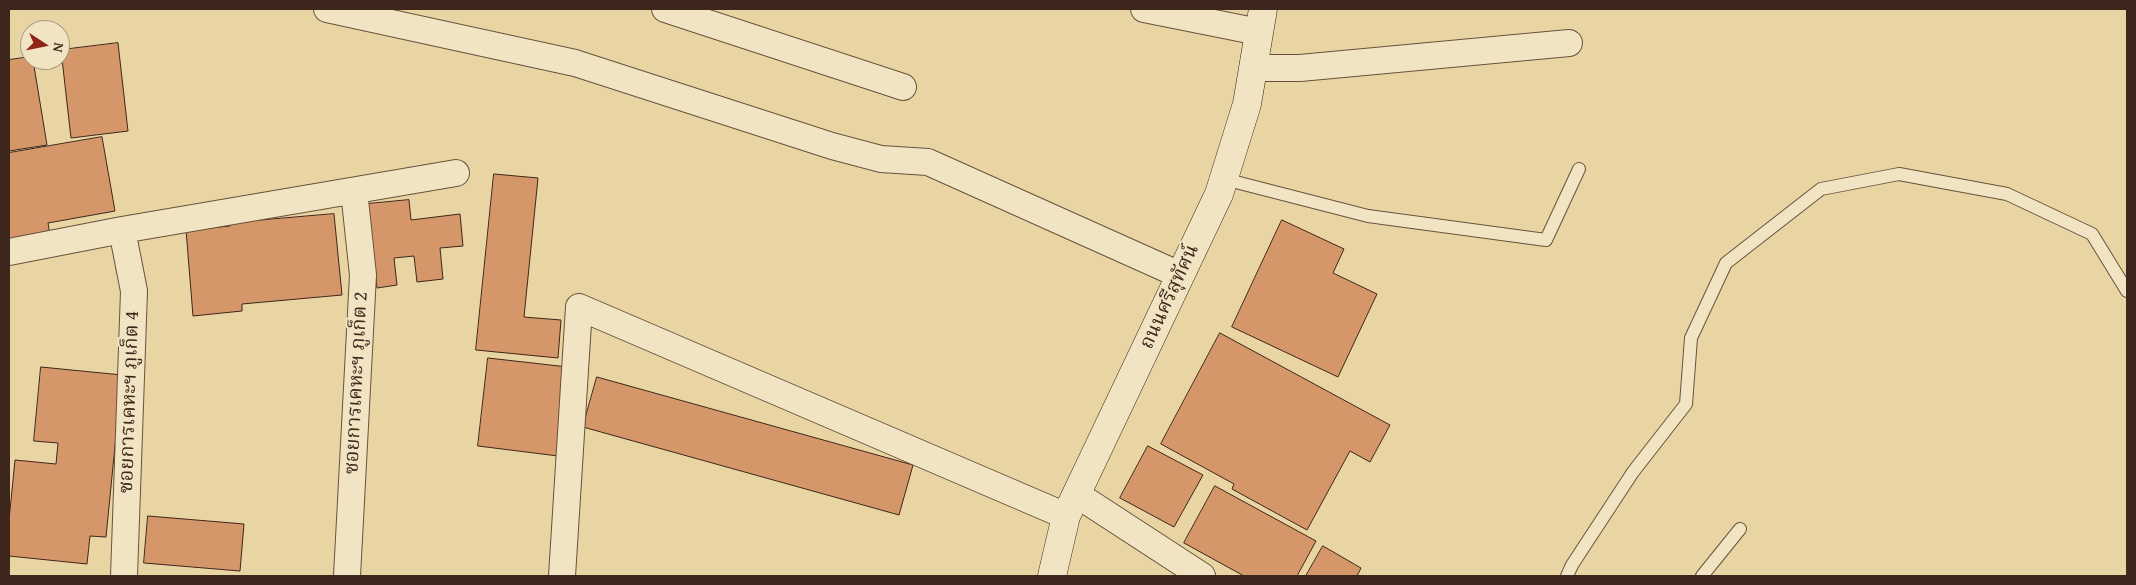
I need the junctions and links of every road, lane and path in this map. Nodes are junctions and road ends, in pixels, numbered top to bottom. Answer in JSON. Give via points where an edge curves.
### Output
{"nodes":[{"id":1,"x":327,"y":9,"type":"edge"},
{"id":2,"x":665,"y":9,"type":"edge"},
{"id":3,"x":1144,"y":9,"type":"edge"},
{"id":4,"x":1261,"y":20,"type":"edge"},
{"id":5,"x":1569,"y":43,"type":"dead end"},
{"id":6,"x":1253,"y":68,"type":"junction"},
{"id":7,"x":903,"y":86,"type":"dead end"},
{"id":8,"x":1579,"y":169,"type":"dead end"},
{"id":9,"x":456,"y":173,"type":"dead end"},
{"id":10,"x":1224,"y":179,"type":"junction"},
{"id":11,"x":354,"y":190,"type":"junction"},
{"id":12,"x":122,"y":230,"type":"junction"},
{"id":13,"x":9,"y":252,"type":"edge"},
{"id":14,"x":1180,"y":275,"type":"junction"},
{"id":15,"x":2127,"y":291,"type":"edge"},
{"id":16,"x":1071,"y":505,"type":"junction"},
{"id":17,"x":1740,"y":529,"type":"dead end"},
{"id":18,"x":124,"y":576,"type":"edge"},
{"id":19,"x":347,"y":576,"type":"edge"},
{"id":20,"x":562,"y":576,"type":"edge"},
{"id":21,"x":1052,"y":576,"type":"edge"},
{"id":22,"x":1202,"y":576,"type":"edge"},
{"id":23,"x":1567,"y":576,"type":"edge"},
{"id":24,"x":1702,"y":576,"type":"edge"}],
"edges":[{"from":1,"to":14,"type":"street","via":[[575,63],[832,146],[881,158],[928,162]]},
{"from":2,"to":7,"type":"street"},
{"from":3,"to":4,"type":"street"},
{"from":4,"to":6,"type":"street","name":"ถนนศรีสุทัศน์"},
{"from":5,"to":6,"type":"street","via":[[1300,68]]},
{"from":6,"to":10,"type":"street","name":"ถนนศรีสุทัศน์","via":[[1247,104]]},
{"from":8,"to":10,"type":"lane","via":[[1546,240],[1368,216]]},
{"from":9,"to":11,"type":"street"},
{"from":10,"to":14,"type":"street","name":"ถนนศรีสุทัศน์"},
{"from":11,"to":12,"type":"street"},
{"from":11,"to":19,"type":"street","name":"ซอยการเคหะฯ ภูเก็ต 2","via":[[363,275]]},
{"from":12,"to":13,"type":"street"},
{"from":12,"to":18,"type":"street","name":"ซอยการเคหะฯ ภูเก็ต 4","via":[[134,292]]},
{"from":14,"to":16,"type":"street","name":"ถนนศรีสุทัศน์"},
{"from":15,"to":23,"type":"lane","via":[[2092,234],[2007,194],[1899,174],[1822,189],[1726,263],[1691,338],[1686,404],[1633,472]]},
{"from":16,"to":20,"type":"street","via":[[579,307]]},
{"from":16,"to":21,"type":"street","name":"ถนนศรีสุทัศน์"},
{"from":16,"to":22,"type":"street"},
{"from":17,"to":24,"type":"lane"}]}
